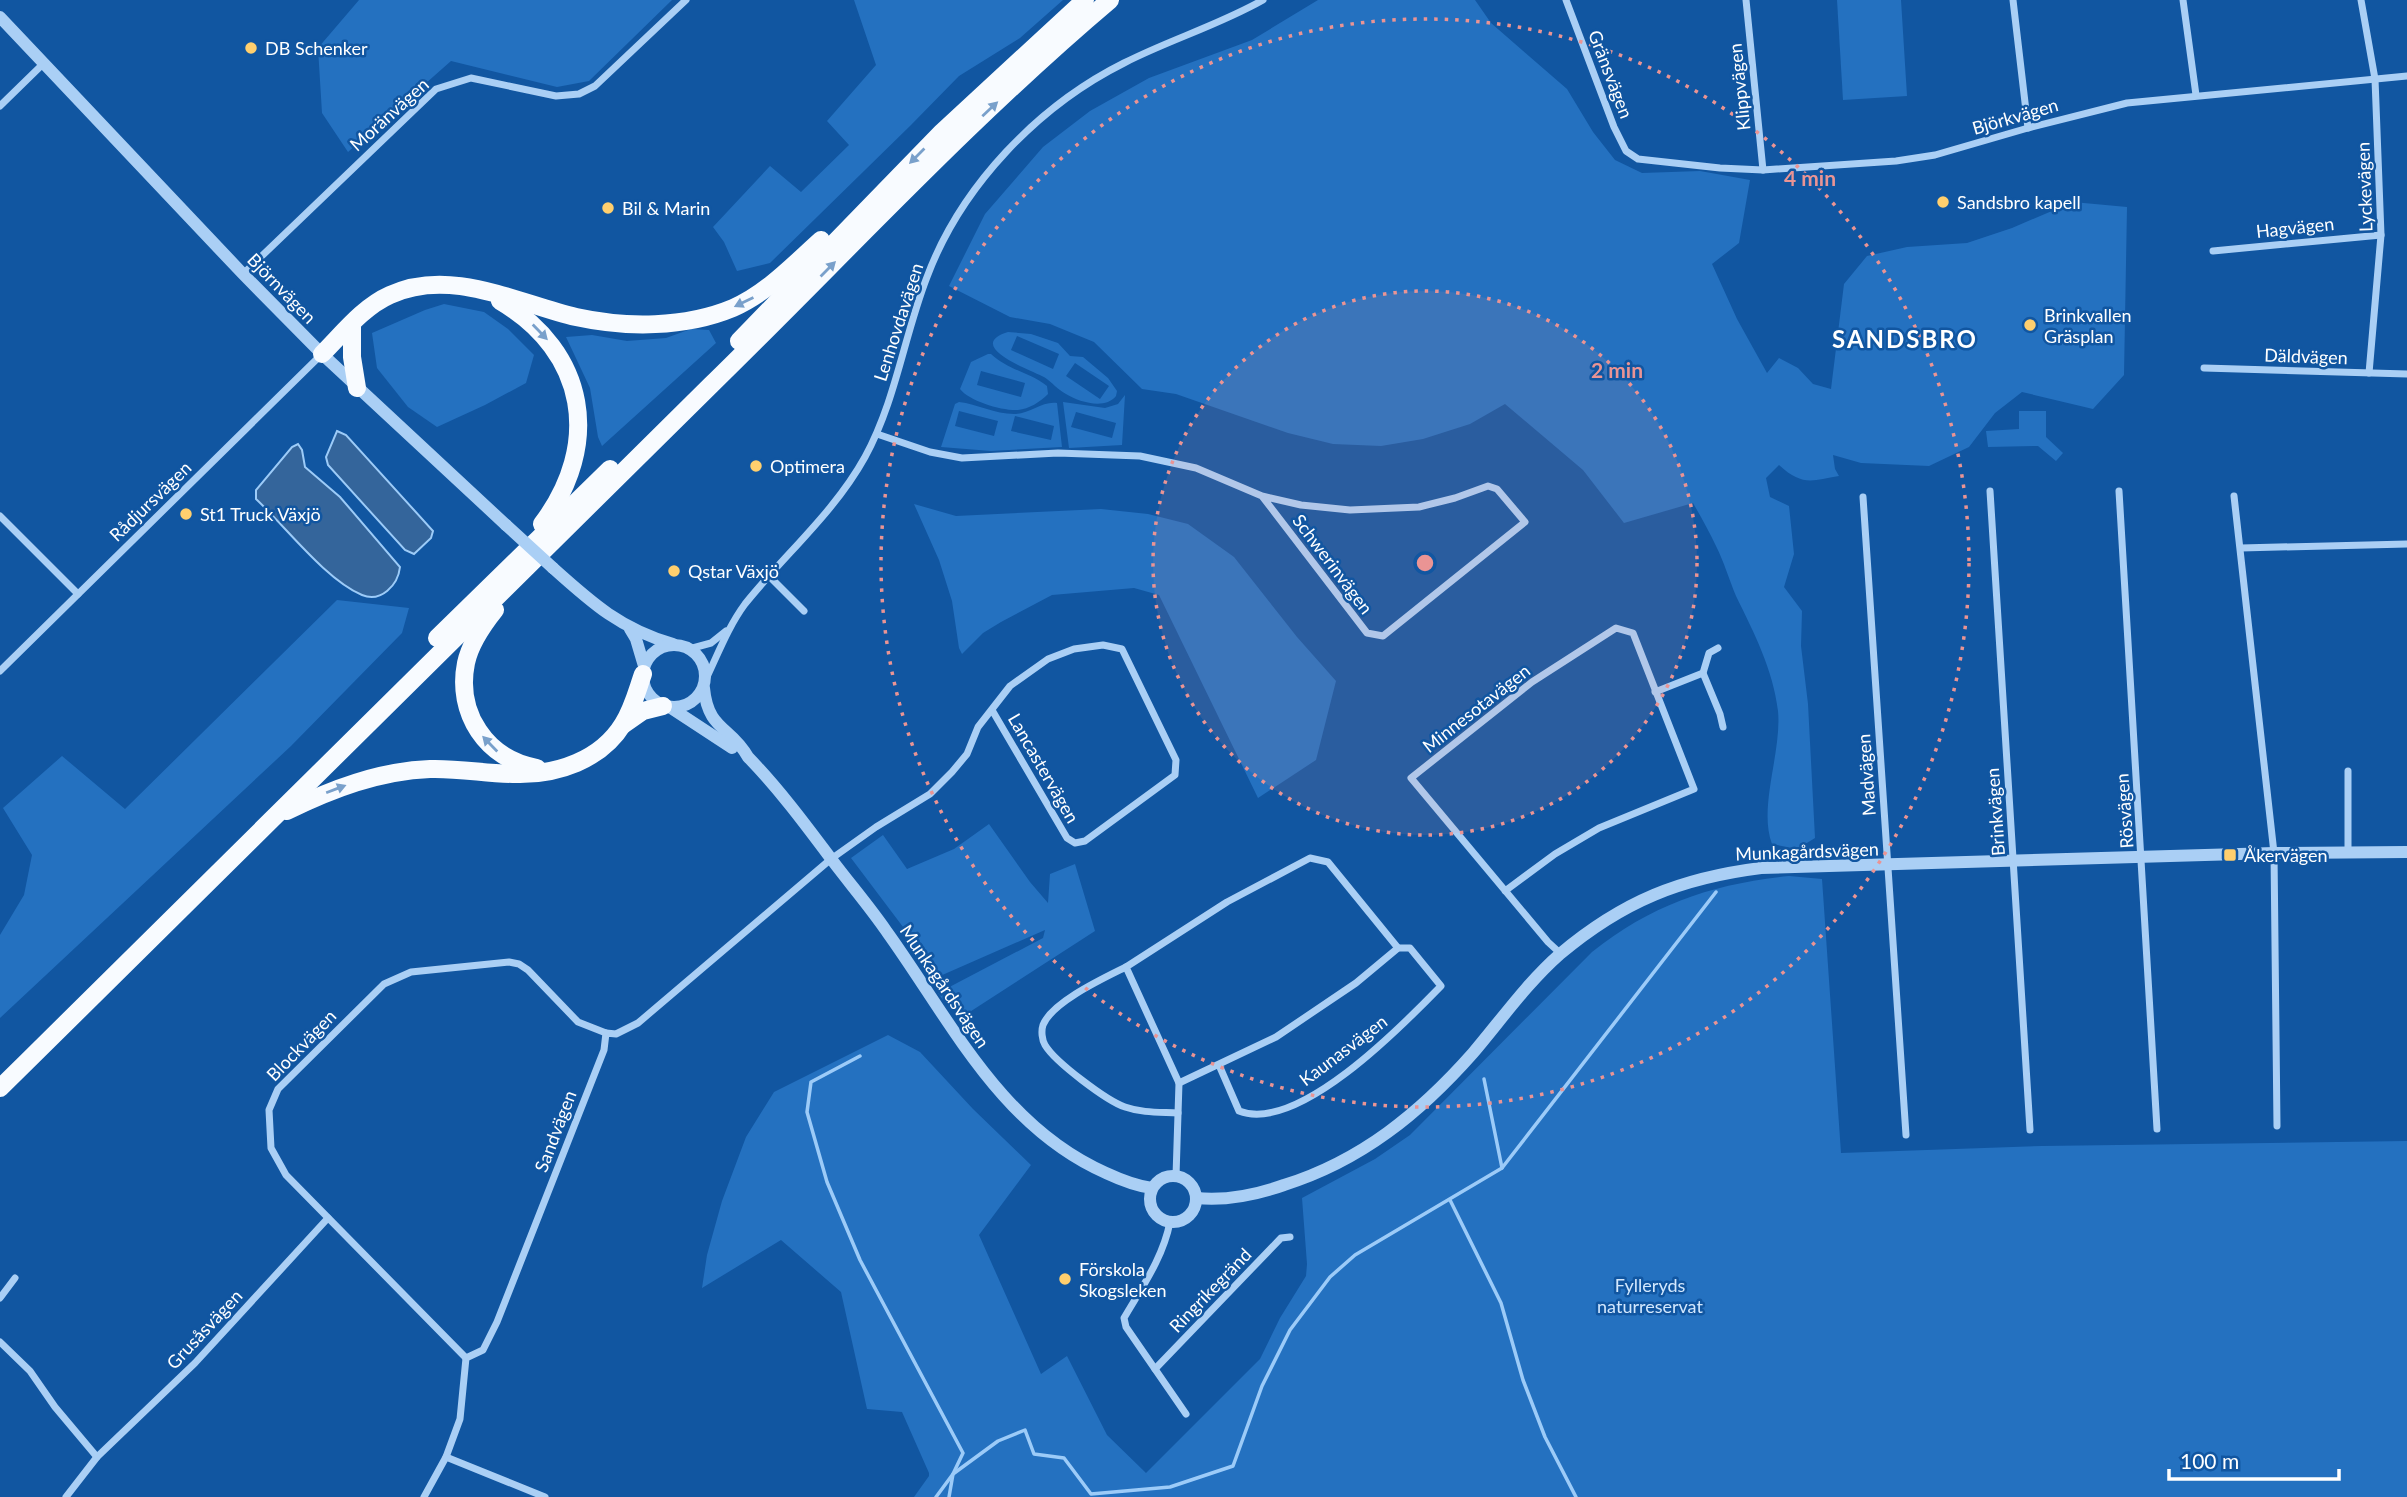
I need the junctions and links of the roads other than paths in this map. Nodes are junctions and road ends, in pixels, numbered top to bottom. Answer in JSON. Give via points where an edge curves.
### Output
{"nodes":[{"id":1,"x":687,"y":0,"type":"edge"},
{"id":2,"x":1085,"y":0,"type":"edge"},
{"id":3,"x":1110,"y":0,"type":"edge"},
{"id":4,"x":1264,"y":0,"type":"edge"},
{"id":5,"x":1566,"y":0,"type":"edge"},
{"id":6,"x":1746,"y":0,"type":"edge"},
{"id":7,"x":2013,"y":0,"type":"edge"},
{"id":8,"x":2183,"y":0,"type":"edge"},
{"id":9,"x":2361,"y":0,"type":"edge"},
{"id":10,"x":0,"y":17,"type":"edge"},
{"id":11,"x":44,"y":63,"type":"junction"},
{"id":12,"x":2407,"y":76,"type":"edge"},
{"id":13,"x":2375,"y":79,"type":"junction"},
{"id":14,"x":2196,"y":95,"type":"junction"},
{"id":15,"x":0,"y":106,"type":"edge"},
{"id":16,"x":2028,"y":128,"type":"junction"},
{"id":17,"x":1633,"y":157,"type":"joint"},
{"id":18,"x":1763,"y":170,"type":"junction"},
{"id":19,"x":891,"y":182,"type":"junction"},
{"id":20,"x":2381,"y":235,"type":"junction"},
{"id":21,"x":2213,"y":251,"type":"dead end"},
{"id":22,"x":243,"y":274,"type":"junction"},
{"id":23,"x":485,"y":292,"type":"junction"},
{"id":24,"x":352,"y":324,"type":"junction"},
{"id":25,"x":322,"y":354,"type":"junction"},
{"id":26,"x":2204,"y":368,"type":"dead end"},
{"id":27,"x":2369,"y":373,"type":"junction"},
{"id":28,"x":2407,"y":374,"type":"edge"},
{"id":29,"x":357,"y":388,"type":"junction"},
{"id":30,"x":877,"y":434,"type":"junction"},
{"id":31,"x":1990,"y":491,"type":"dead end"},
{"id":32,"x":2119,"y":491,"type":"dead end"},
{"id":33,"x":1262,"y":496,"type":"junction"},
{"id":34,"x":2234,"y":496,"type":"dead end"},
{"id":35,"x":1863,"y":497,"type":"dead end"},
{"id":36,"x":0,"y":516,"type":"edge"},
{"id":37,"x":2407,"y":544,"type":"edge"},
{"id":38,"x":2241,"y":548,"type":"junction"},
{"id":39,"x":524,"y":561,"type":"junction"},
{"id":40,"x":769,"y":576,"type":"junction"},
{"id":41,"x":78,"y":594,"type":"junction"},
{"id":42,"x":804,"y":611,"type":"dead end"},
{"id":43,"x":729,"y":628,"type":"junction"},
{"id":44,"x":630,"y":629,"type":"junction"},
{"id":45,"x":684,"y":647,"type":"junction"},
{"id":46,"x":1718,"y":648,"type":"dead end"},
{"id":47,"x":644,"y":670,"type":"junction"},
{"id":48,"x":0,"y":671,"type":"edge"},
{"id":49,"x":1703,"y":673,"type":"junction"},
{"id":50,"x":705,"y":684,"type":"junction"},
{"id":51,"x":1655,"y":692,"type":"junction"},
{"id":52,"x":667,"y":707,"type":"junction"},
{"id":53,"x":992,"y":710,"type":"junction"},
{"id":54,"x":623,"y":725,"type":"junction"},
{"id":55,"x":1723,"y":727,"type":"dead end"},
{"id":56,"x":748,"y":757,"type":"junction"},
{"id":57,"x":551,"y":770,"type":"junction"},
{"id":58,"x":2348,"y":771,"type":"dead end"},
{"id":59,"x":274,"y":818,"type":"junction"},
{"id":60,"x":2348,"y":852,"type":"junction"},
{"id":61,"x":2407,"y":852,"type":"edge"},
{"id":62,"x":2274,"y":853,"type":"junction"},
{"id":63,"x":2142,"y":857,"type":"junction"},
{"id":64,"x":831,"y":859,"type":"junction"},
{"id":65,"x":2014,"y":860,"type":"junction"},
{"id":66,"x":1887,"y":866,"type":"junction"},
{"id":67,"x":1504,"y":891,"type":"junction"},
{"id":68,"x":1398,"y":948,"type":"junction"},
{"id":69,"x":1561,"y":954,"type":"junction"},
{"id":70,"x":1126,"y":968,"type":"junction"},
{"id":71,"x":606,"y":1034,"type":"junction"},
{"id":72,"x":1219,"y":1065,"type":"junction"},
{"id":73,"x":0,"y":1072,"type":"edge"},
{"id":74,"x":1179,"y":1083,"type":"junction"},
{"id":75,"x":0,"y":1088,"type":"edge"},
{"id":76,"x":1178,"y":1113,"type":"junction"},
{"id":77,"x":2277,"y":1126,"type":"dead end"},
{"id":78,"x":2157,"y":1129,"type":"dead end"},
{"id":79,"x":2030,"y":1130,"type":"dead end"},
{"id":80,"x":1906,"y":1135,"type":"dead end"},
{"id":81,"x":1176,"y":1176,"type":"junction"},
{"id":82,"x":1152,"y":1188,"type":"junction"},
{"id":83,"x":1196,"y":1198,"type":"junction"},
{"id":84,"x":328,"y":1218,"type":"junction"},
{"id":85,"x":1170,"y":1222,"type":"junction"},
{"id":86,"x":1290,"y":1237,"type":"dead end"},
{"id":87,"x":15,"y":1278,"type":"dead end"},
{"id":88,"x":0,"y":1298,"type":"edge"},
{"id":89,"x":0,"y":1342,"type":"edge"},
{"id":90,"x":466,"y":1358,"type":"junction"},
{"id":91,"x":1155,"y":1369,"type":"junction"},
{"id":92,"x":1185,"y":1414,"type":"dead end"},
{"id":93,"x":97,"y":1457,"type":"junction"},
{"id":94,"x":446,"y":1457,"type":"junction"},
{"id":95,"x":66,"y":1497,"type":"edge"},
{"id":96,"x":424,"y":1497,"type":"edge"},
{"id":97,"x":545,"y":1497,"type":"edge"}],
"edges":[{"from":1,"to":22,"type":"street","name":"Moränvägen","via":[[595,86],[579,94],[556,96],[471,78],[436,89]]},
{"from":2,"to":19,"type":"main road","one_way":true},
{"from":39,"to":3,"type":"main road","one_way":true,"via":[[939,158]]},
{"from":4,"to":30,"type":"street","name":"Lenhovdavägen","via":[[1094,79],[1048,113],[997,163],[953,223],[926,278]]},
{"from":5,"to":17,"type":"street","name":"Gränsvägen","via":[[1619,140]]},
{"from":6,"to":18,"type":"street","name":"Klippvägen"},
{"from":7,"to":16,"type":"street"},
{"from":8,"to":14,"type":"street"},
{"from":9,"to":13,"type":"street","name":"Lyckevägen"},
{"from":10,"to":11,"type":"street","name":"Björnvägen"},
{"from":11,"to":15,"type":"street"},
{"from":11,"to":22,"type":"street","name":"Björnvägen"},
{"from":12,"to":13,"type":"street","name":"Björkvägen"},
{"from":13,"to":14,"type":"street","name":"Björkvägen"},
{"from":13,"to":20,"type":"street","name":"Lyckevägen"},
{"from":14,"to":16,"type":"street","name":"Björkvägen","via":[[2127,103]]},
{"from":16,"to":18,"type":"street","name":"Björkvägen","via":[[1935,155]]},
{"from":17,"to":18,"type":"street","name":"Björkvägen"},
{"from":19,"to":23,"type":"main road","one_way":true,"via":[[754,298],[707,317],[669,323],[613,323]]},
{"from":19,"to":39,"type":"main road"},
{"from":20,"to":21,"type":"street","name":"Hagvägen"},
{"from":20,"to":27,"type":"street","name":"Lyckevägen"},
{"from":22,"to":25,"type":"street","name":"Björnvägen"},
{"from":23,"to":24,"type":"main road","via":[[441,284],[412,288],[380,300]]},
{"from":23,"to":39,"type":"main road","one_way":true,"via":[[524,317],[551,343],[569,376],[578,408],[578,445],[570,477]]},
{"from":24,"to":25,"type":"main road"},
{"from":24,"to":29,"type":"main road"},
{"from":25,"to":29,"type":"street","name":"Björnvägen"},
{"from":25,"to":41,"type":"street","name":"Rådjursvägen"},
{"from":26,"to":27,"type":"street","name":"Däldvägen"},
{"from":27,"to":28,"type":"street","name":"Däldvägen"},
{"from":29,"to":44,"type":"street","name":"Björnvägen","bridge":true,"via":[[586,598]]},
{"from":30,"to":33,"type":"street","name":"Schwerinvägen","via":[[962,458],[1058,453],[1140,456],[1196,468]]},
{"from":30,"to":40,"type":"street","name":"Lenhovdavägen","via":[[834,503]]},
{"from":31,"to":65,"type":"street","name":"Brinkvägen"},
{"from":32,"to":63,"type":"street","name":"Rösvägen"},
{"from":33,"to":33,"type":"street","name":"Schwerinvägen","via":[[1367,633],[1375,636],[1383,636],[1525,522],[1497,489],[1489,486],[1436,504],[1391,510],[1325,508]]},
{"from":34,"to":38,"type":"street"},
{"from":35,"to":66,"type":"street","name":"Madvägen"},
{"from":36,"to":41,"type":"street"},
{"from":37,"to":38,"type":"street"},
{"from":38,"to":62,"type":"street"},
{"from":57,"to":39,"type":"main road","one_way":true,"via":[[519,763],[498,752],[476,728],[465,697],[473,643]]},
{"from":39,"to":59,"type":"main road"},
{"from":39,"to":73,"type":"main road"},
{"from":40,"to":42,"type":"street"},
{"from":40,"to":43,"type":"street","name":"Lenhovdavägen"},
{"from":41,"to":48,"type":"street","name":"Rådjursvägen"},
{"from":43,"to":45,"type":"street","name":"Lenhovdavägen","via":[[711,643]]},
{"from":43,"to":50,"type":"street","name":"Lenhovdavägen"},
{"from":44,"to":45,"type":"street"},
{"from":44,"to":47,"type":"street"},
{"from":45,"to":47,"type":"street","via":[[658,649]]},
{"from":45,"to":50,"type":"street","via":[[704,664]]},
{"from":46,"to":49,"type":"street","via":[[1709,653]]},
{"from":47,"to":52,"type":"street","via":[[648,693]]},
{"from":47,"to":54,"type":"main road"},
{"from":49,"to":51,"type":"street"},
{"from":49,"to":55,"type":"street"},
{"from":50,"to":52,"type":"street","via":[[690,704]]},
{"from":50,"to":56,"type":"street","name":"Munkagårdsvägen","via":[[711,717]]},
{"from":51,"to":67,"type":"street","name":"Minnesotavägen","via":[[1694,789],[1599,828]]},
{"from":51,"to":67,"type":"street","name":"Minnesotavägen","via":[[1633,633],[1616,628],[1532,682],[1411,778]]},
{"from":52,"to":54,"type":"main road","via":[[643,712]]},
{"from":52,"to":56,"type":"street","name":"Munkagårdsvägen"},
{"from":53,"to":53,"type":"street","name":"Lancastervägen","via":[[1010,686],[1048,659],[1103,645],[1122,649],[1176,760],[1175,775],[1086,841],[1075,843],[1067,838]]},
{"from":53,"to":64,"type":"street","name":"Lancastervägen","via":[[978,727],[967,754],[930,794]]},
{"from":54,"to":57,"type":"main road","via":[[593,755]]},
{"from":56,"to":64,"type":"street","name":"Munkagårdsvägen"},
{"from":59,"to":57,"type":"main road","one_way":true,"via":[[342,787],[388,774],[431,769],[519,774]]},
{"from":58,"to":60,"type":"street"},
{"from":59,"to":75,"type":"main road"},
{"from":60,"to":61,"type":"street","name":"Munkagårdsvägen"},
{"from":60,"to":62,"type":"street","name":"Munkagårdsvägen"},
{"from":62,"to":63,"type":"street","name":"Munkagårdsvägen"},
{"from":62,"to":77,"type":"street"},
{"from":63,"to":65,"type":"street","name":"Munkagårdsvägen"},
{"from":63,"to":78,"type":"street","name":"Rösvägen"},
{"from":64,"to":71,"type":"street","via":[[638,1023]]},
{"from":64,"to":82,"type":"street","name":"Munkagårdsvägen","via":[[990,1080],[1030,1124],[1092,1167]]},
{"from":65,"to":66,"type":"street","name":"Munkagårdsvägen"},
{"from":65,"to":79,"type":"street","name":"Brinkvägen"},
{"from":66,"to":69,"type":"street","name":"Munkagårdsvägen","via":[[1761,868],[1686,881],[1648,896]]},
{"from":66,"to":80,"type":"street","name":"Madvägen"},
{"from":67,"to":69,"type":"street","name":"Minnesotavägen"},
{"from":68,"to":70,"type":"street","name":"Kaunasvägen","via":[[1328,862],[1311,858],[1227,902]]},
{"from":68,"to":72,"type":"street","via":[[1356,983],[1276,1037]]},
{"from":68,"to":72,"type":"street","name":"Kaunasvägen","via":[[1410,948],[1441,986],[1377,1049],[1327,1086],[1286,1107],[1249,1114],[1240,1111]]},
{"from":69,"to":83,"type":"street","name":"Munkagårdsvägen","via":[[1428,1101],[1372,1145],[1308,1178],[1273,1189]]},
{"from":70,"to":74,"type":"street"},
{"from":70,"to":76,"type":"street","name":"Kaunasvägen","via":[[1056,1009],[1041,1031],[1045,1045],[1103,1097],[1139,1112]]},
{"from":71,"to":84,"type":"street","name":"Blockvägen","via":[[578,1022],[519,964],[411,972],[384,984],[278,1089],[269,1110],[271,1148],[286,1175]]},
{"from":71,"to":90,"type":"street","name":"Sandvägen","via":[[604,1050],[497,1322],[483,1350]]},
{"from":72,"to":74,"type":"street"},
{"from":74,"to":76,"type":"street"},
{"from":76,"to":81,"type":"street"},
{"from":81,"to":82,"type":"street","via":[[1162,1178]]},
{"from":81,"to":83,"type":"street","via":[[1188,1181]]},
{"from":82,"to":85,"type":"street","via":[[1150,1207]]},
{"from":83,"to":85,"type":"street","via":[[1189,1216]]},
{"from":84,"to":90,"type":"street","name":"Blockvägen"},
{"from":84,"to":93,"type":"street","name":"Grusåsvägen","via":[[195,1363]]},
{"from":85,"to":91,"type":"street","via":[[1156,1263],[1124,1318]]},
{"from":86,"to":91,"type":"street","name":"Ringrikegränd","via":[[1280,1238]]},
{"from":87,"to":88,"type":"street"},
{"from":89,"to":93,"type":"street","via":[[30,1371]]},
{"from":90,"to":94,"type":"street","via":[[460,1419]]},
{"from":91,"to":92,"type":"street"},
{"from":93,"to":95,"type":"street","name":"Grusåsvägen"},
{"from":94,"to":96,"type":"street"},
{"from":94,"to":97,"type":"street"}]}
